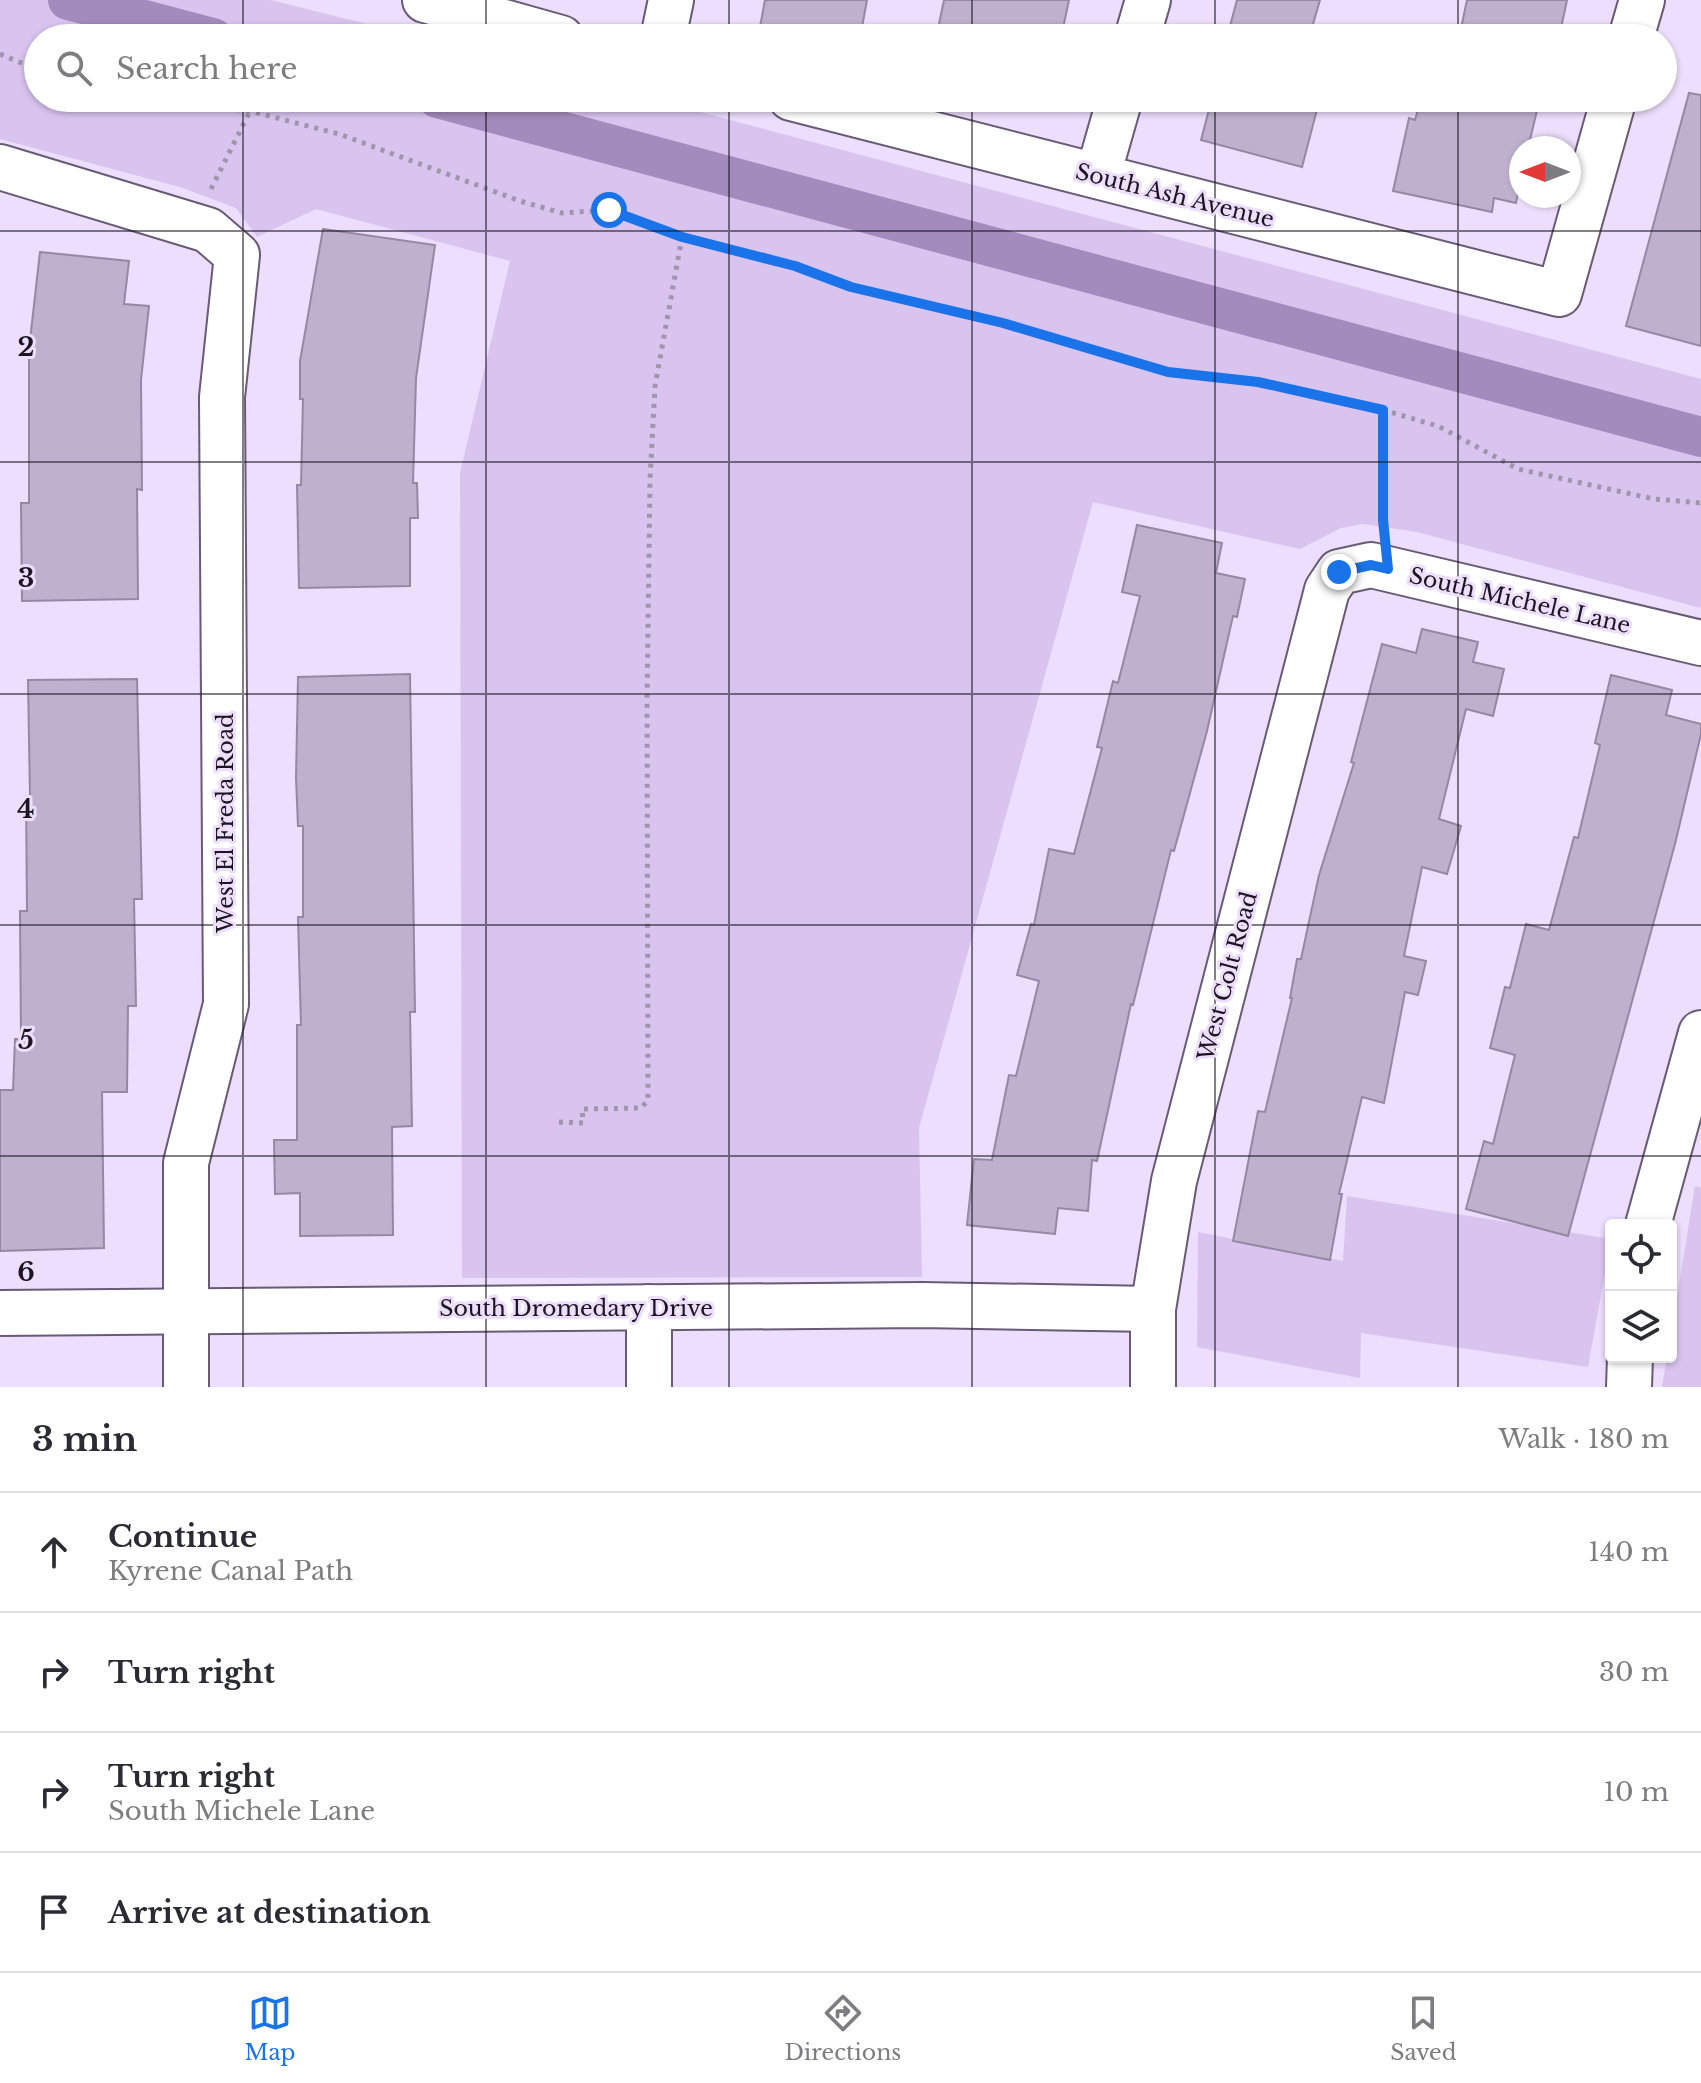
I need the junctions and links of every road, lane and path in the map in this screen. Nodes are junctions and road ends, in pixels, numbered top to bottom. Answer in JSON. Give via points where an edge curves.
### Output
{"nodes":[{"id":1,"x":425,"y":0,"type":"edge"},
{"id":2,"x":671,"y":0,"type":"edge"},
{"id":3,"x":1148,"y":0,"type":"edge"},
{"id":4,"x":1642,"y":0,"type":"edge"},
{"id":5,"x":511,"y":24,"type":"edge"},
{"id":6,"x":666,"y":24,"type":"edge"},
{"id":7,"x":1141,"y":24,"type":"edge"},
{"id":8,"x":1635,"y":24,"type":"edge"},
{"id":9,"x":0,"y":54,"type":"edge"},
{"id":10,"x":24,"y":64,"type":"edge"},
{"id":11,"x":250,"y":112,"type":"edge"},
{"id":12,"x":254,"y":112,"type":"edge"},
{"id":13,"x":847,"y":112,"type":"edge"},
{"id":14,"x":1116,"y":112,"type":"edge"},
{"id":15,"x":1610,"y":112,"type":"edge"},
{"id":16,"x":0,"y":167,"type":"edge"},
{"id":17,"x":1098,"y":175,"type":"junction"},
{"id":18,"x":194,"y":225,"type":"junction"},
{"id":19,"x":682,"y":237,"type":"junction"},
{"id":20,"x":1383,"y":410,"type":"junction"},
{"id":21,"x":1701,"y":503,"type":"edge"},
{"id":22,"x":1388,"y":569,"type":"junction"},
{"id":23,"x":1339,"y":572,"type":"joint"},
{"id":24,"x":1701,"y":643,"type":"edge"},
{"id":25,"x":1701,"y":1033,"type":"edge"},
{"id":26,"x":559,"y":1122,"type":"dead end"},
{"id":27,"x":1650,"y":1219,"type":"edge"},
{"id":28,"x":649,"y":1307,"type":"junction"},
{"id":29,"x":1153,"y":1309,"type":"junction"},
{"id":30,"x":185,"y":1311,"type":"junction"},
{"id":31,"x":0,"y":1313,"type":"edge"},
{"id":32,"x":1630,"y":1363,"type":"edge"},
{"id":33,"x":186,"y":1387,"type":"edge"},
{"id":34,"x":649,"y":1387,"type":"edge"},
{"id":35,"x":1153,"y":1387,"type":"edge"},
{"id":36,"x":1629,"y":1387,"type":"edge"}],
"edges":[{"from":1,"to":5,"type":"street"},
{"from":2,"to":6,"type":"street"},
{"from":3,"to":7,"type":"street"},
{"from":4,"to":8,"type":"street"},
{"from":9,"to":10,"type":"path"},
{"from":11,"to":18,"type":"path"},
{"from":12,"to":19,"type":"path","via":[[339,134],[520,201],[562,213],[609,210]]},
{"from":13,"to":17,"type":"street","name":"South Ash Avenue"},
{"from":14,"to":17,"type":"street"},
{"from":15,"to":17,"type":"street","name":"South Ash Avenue","via":[[1559,294]]},
{"from":16,"to":18,"type":"street"},
{"from":18,"to":30,"type":"street","name":"West El Freda Road","via":[[237,255],[222,397],[226,1004],[186,1163]]},
{"from":19,"to":20,"type":"path","via":[[1168,372],[1258,382]]},
{"from":19,"to":26,"type":"path","via":[[655,386],[650,480],[648,1100],[641,1108],[582,1109],[583,1123]]},
{"from":20,"to":21,"type":"path","via":[[1438,426],[1518,469],[1654,499]]},
{"from":20,"to":22,"type":"path"},
{"from":22,"to":23,"type":"street","name":"South Michele Lane","via":[[1371,565]]},
{"from":22,"to":24,"type":"street","name":"South Michele Lane"},
{"from":23,"to":29,"type":"street","name":"West Colt Road","via":[[1327,590],[1174,1181]]},
{"from":25,"to":27,"type":"street"},
{"from":28,"to":29,"type":"street","name":"South Dromedary Drive"},
{"from":28,"to":30,"type":"street","name":"South Dromedary Drive"},
{"from":28,"to":34,"type":"street"},
{"from":29,"to":35,"type":"street","name":"West Colt Road"},
{"from":30,"to":31,"type":"street","name":"South Dromedary Drive"},
{"from":30,"to":33,"type":"street","name":"West El Freda Road"},
{"from":32,"to":36,"type":"street"}]}
